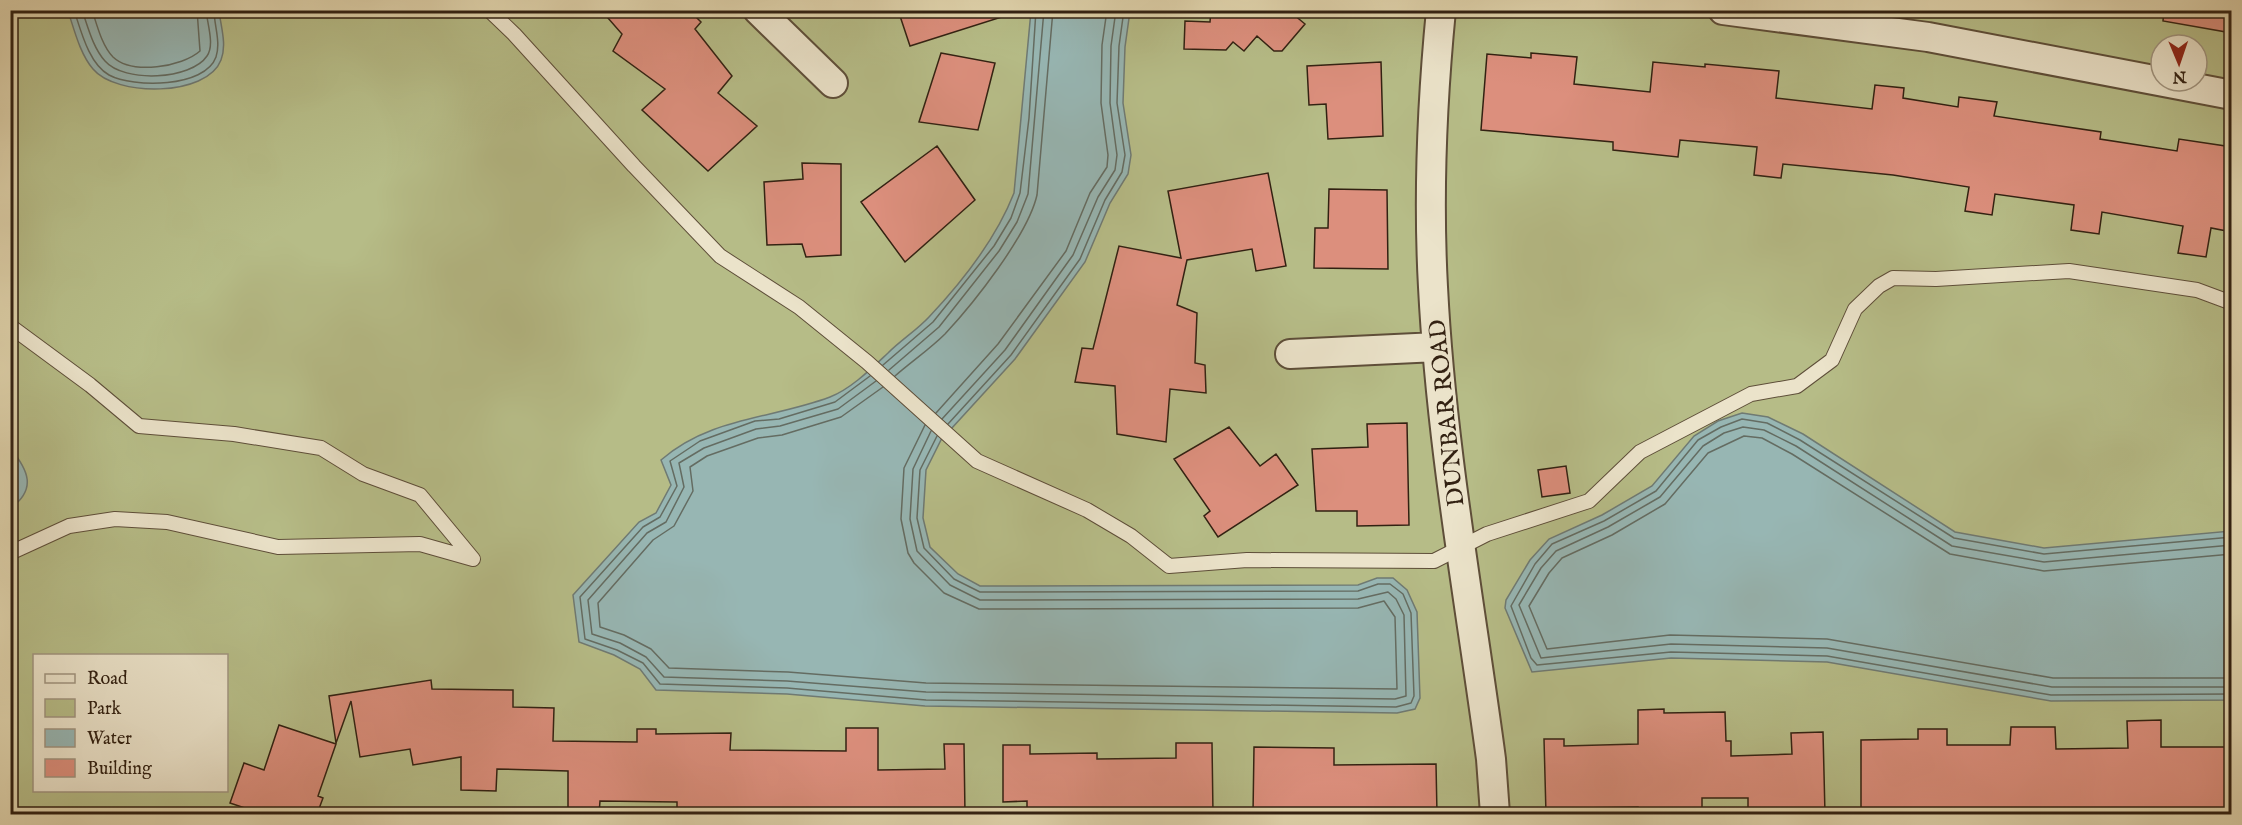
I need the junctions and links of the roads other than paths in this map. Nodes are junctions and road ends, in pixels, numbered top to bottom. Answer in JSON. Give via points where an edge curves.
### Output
{"nodes":[{"id":1,"x":489,"y":10,"type":"edge"},
{"id":2,"x":758,"y":10,"type":"edge"},
{"id":3,"x":1441,"y":10,"type":"edge"},
{"id":4,"x":1723,"y":10,"type":"edge"},
{"id":5,"x":833,"y":83,"type":"dead end"},
{"id":6,"x":2232,"y":95,"type":"edge"},
{"id":7,"x":2232,"y":303,"type":"edge"},
{"id":8,"x":10,"y":326,"type":"edge"},
{"id":9,"x":1437,"y":347,"type":"junction"},
{"id":10,"x":1290,"y":354,"type":"dead end"},
{"id":11,"x":1462,"y":547,"type":"junction"},
{"id":12,"x":10,"y":553,"type":"edge"},
{"id":13,"x":1495,"y":814,"type":"edge"}],
"edges":[{"from":1,"to":11,"type":"lane","via":[[720,256],[800,307],[977,461],[1087,510],[1131,536],[1169,566],[1247,560],[1434,561]]},
{"from":2,"to":5,"type":"street"},
{"from":3,"to":9,"type":"street","name":"DUNBAR ROAD","via":[[1431,184]]},
{"from":4,"to":6,"type":"street","via":[[1928,37]]},
{"from":7,"to":11,"type":"lane","via":[[2197,290],[2070,271],[1893,278],[1855,309],[1832,360],[1797,386],[1750,394],[1640,452],[1588,501],[1524,520]]},
{"from":8,"to":12,"type":"lane","via":[[139,426],[234,434],[321,448],[363,474],[420,495],[472,559],[420,544],[278,547],[167,522],[115,519],[69,526]]},
{"from":9,"to":10,"type":"street"},
{"from":9,"to":11,"type":"street","name":"DUNBAR ROAD"},
{"from":11,"to":13,"type":"street","name":"DUNBAR ROAD"}]}
